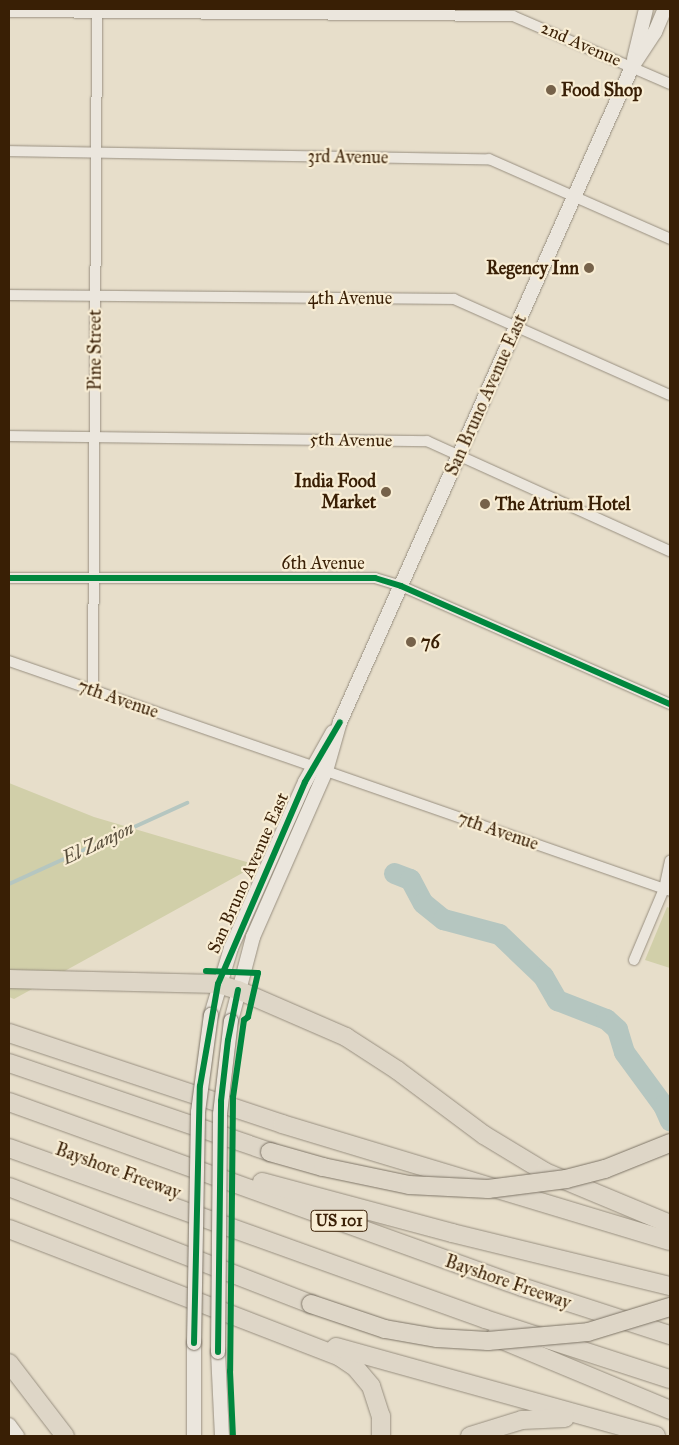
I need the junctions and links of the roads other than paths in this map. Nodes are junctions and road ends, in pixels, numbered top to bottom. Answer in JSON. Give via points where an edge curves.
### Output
{"nodes":[{"id":1,"x":646,"y":9,"type":"edge"},
{"id":2,"x":665,"y":9,"type":"edge"},
{"id":3,"x":97,"y":10,"type":"edge"},
{"id":4,"x":9,"y":12,"type":"edge"},
{"id":5,"x":632,"y":67,"type":"junction"},
{"id":6,"x":670,"y":84,"type":"edge"},
{"id":7,"x":9,"y":151,"type":"edge"},
{"id":8,"x":96,"y":152,"type":"junction"},
{"id":9,"x":574,"y":196,"type":"junction"},
{"id":10,"x":670,"y":239,"type":"edge"},
{"id":11,"x":9,"y":295,"type":"edge"},
{"id":12,"x":96,"y":296,"type":"junction"},
{"id":13,"x":516,"y":327,"type":"junction"},
{"id":14,"x":670,"y":395,"type":"edge"},
{"id":15,"x":9,"y":436,"type":"edge"},
{"id":16,"x":95,"y":437,"type":"junction"},
{"id":17,"x":459,"y":456,"type":"junction"},
{"id":18,"x":670,"y":551,"type":"edge"},
{"id":19,"x":9,"y":578,"type":"edge"},
{"id":20,"x":94,"y":578,"type":"junction"},
{"id":21,"x":401,"y":586,"type":"junction"},
{"id":22,"x":9,"y":661,"type":"edge"},
{"id":23,"x":94,"y":690,"type":"junction"},
{"id":24,"x":670,"y":704,"type":"edge"},
{"id":25,"x":319,"y":769,"type":"junction"},
{"id":26,"x":670,"y":861,"type":"edge"},
{"id":27,"x":667,"y":890,"type":"edge"},
{"id":28,"x":634,"y":960,"type":"dead end"},
{"id":29,"x":9,"y":978,"type":"edge"},
{"id":30,"x":218,"y":984,"type":"junction"},
{"id":31,"x":238,"y":990,"type":"junction"},
{"id":32,"x":9,"y":1033,"type":"edge"},
{"id":33,"x":9,"y":1063,"type":"edge"},
{"id":34,"x":9,"y":1102,"type":"edge"},
{"id":35,"x":670,"y":1144,"type":"edge"},
{"id":36,"x":9,"y":1148,"type":"edge"},
{"id":37,"x":136,"y":1148,"type":"junction"},
{"id":38,"x":9,"y":1187,"type":"edge"},
{"id":39,"x":9,"y":1196,"type":"edge"},
{"id":40,"x":670,"y":1224,"type":"edge"},
{"id":41,"x":9,"y":1228,"type":"edge"},
{"id":42,"x":140,"y":1239,"type":"junction"},
{"id":43,"x":670,"y":1241,"type":"edge"},
{"id":44,"x":386,"y":1284,"type":"junction"},
{"id":45,"x":666,"y":1285,"type":"edge"},
{"id":46,"x":670,"y":1307,"type":"edge"},
{"id":47,"x":234,"y":1314,"type":"junction"},
{"id":48,"x":670,"y":1335,"type":"edge"},
{"id":49,"x":9,"y":1362,"type":"edge"},
{"id":50,"x":670,"y":1379,"type":"edge"},
{"id":51,"x":670,"y":1410,"type":"edge"},
{"id":52,"x":9,"y":1425,"type":"edge"},
{"id":53,"x":17,"y":1436,"type":"edge"},
{"id":54,"x":65,"y":1436,"type":"edge"},
{"id":55,"x":194,"y":1436,"type":"edge"},
{"id":56,"x":222,"y":1436,"type":"edge"},
{"id":57,"x":381,"y":1436,"type":"edge"},
{"id":58,"x":470,"y":1436,"type":"edge"},
{"id":59,"x":655,"y":1436,"type":"edge"}],
"edges":[{"from":1,"to":5,"type":"main road","name":"San Bruno Avenue East"},
{"from":2,"to":5,"type":"main road","name":"San Bruno Avenue East","via":[[655,32]]},
{"from":3,"to":4,"type":"street","name":"2nd Avenue"},
{"from":3,"to":5,"type":"street","name":"2nd Avenue","via":[[513,16]]},
{"from":3,"to":8,"type":"street","name":"Pine Street"},
{"from":5,"to":6,"type":"street","name":"2nd Avenue"},
{"from":5,"to":9,"type":"main road","name":"San Bruno Avenue East"},
{"from":7,"to":8,"type":"street","name":"3rd Avenue"},
{"from":8,"to":9,"type":"street","name":"3rd Avenue","via":[[490,159]]},
{"from":8,"to":12,"type":"street","name":"Pine Street"},
{"from":9,"to":10,"type":"street","name":"3rd Avenue"},
{"from":9,"to":13,"type":"main road","name":"San Bruno Avenue East"},
{"from":11,"to":12,"type":"street","name":"4th Avenue"},
{"from":12,"to":13,"type":"street","name":"4th Avenue","via":[[454,299]]},
{"from":12,"to":16,"type":"street","name":"Pine Street"},
{"from":13,"to":14,"type":"street","name":"4th Avenue"},
{"from":13,"to":17,"type":"main road","name":"San Bruno Avenue East"},
{"from":15,"to":16,"type":"street","name":"5th Avenue"},
{"from":16,"to":17,"type":"street","name":"5th Avenue","via":[[426,441]]},
{"from":16,"to":20,"type":"street","name":"Pine Street"},
{"from":17,"to":18,"type":"street","name":"5th Avenue"},
{"from":17,"to":21,"type":"main road","name":"San Bruno Avenue East"},
{"from":19,"to":20,"type":"street","name":"6th Avenue"},
{"from":20,"to":21,"type":"street","name":"6th Avenue","via":[[375,578]]},
{"from":20,"to":23,"type":"street","name":"Pine Street"},
{"from":21,"to":24,"type":"street","name":"6th Avenue"},
{"from":21,"to":25,"type":"main road","name":"San Bruno Avenue East"},
{"from":22,"to":23,"type":"street","name":"7th Avenue"},
{"from":23,"to":25,"type":"street","name":"7th Avenue"},
{"from":25,"to":27,"type":"street","name":"7th Avenue"},
{"from":25,"to":30,"type":"main road","name":"San Bruno Avenue East"},
{"from":25,"to":31,"type":"main road","name":"San Bruno Avenue East","via":[[258,925]]},
{"from":26,"to":27,"type":"street","via":[[665,873]]},
{"from":27,"to":28,"type":"street"},
{"from":29,"to":30,"type":"highway"},
{"from":30,"to":31,"type":"highway"},
{"from":30,"to":55,"type":"main road","name":"San Bruno Avenue East","bridge":true,"via":[[198,1112]]},
{"from":31,"to":40,"type":"highway","via":[[346,1037],[397,1070],[484,1135],[545,1172]]},
{"from":31,"to":56,"type":"main road","name":"San Bruno Avenue East","bridge":true,"via":[[220,1114],[218,1352]]},
{"from":32,"to":43,"type":"highway","via":[[282,1124]]},
{"from":33,"to":35,"type":"highway","bridge":true,"via":[[270,1152],[409,1185],[488,1189],[566,1179],[605,1169]]},
{"from":34,"to":37,"type":"highway","name":"Bayshore Freeway","number":"US 101"},
{"from":36,"to":44,"type":"highway","name":"Bayshore Freeway","number":"US 101"},
{"from":37,"to":45,"type":"highway","via":[[443,1231]]},
{"from":37,"to":48,"type":"highway","name":"Bayshore Freeway","number":"US 101","via":[[539,1293]]},
{"from":38,"to":42,"type":"highway"},
{"from":39,"to":42,"type":"highway"},
{"from":41,"to":47,"type":"highway"},
{"from":42,"to":46,"type":"highway","bridge":true,"via":[[360,1322],[411,1334],[488,1341],[588,1332]]},
{"from":44,"to":50,"type":"highway","name":"Bayshore Freeway","number":"US 101"},
{"from":44,"to":51,"type":"highway","via":[[520,1349]]},
{"from":47,"to":57,"type":"highway","via":[[334,1354],[355,1367],[375,1394],[381,1416]]},
{"from":47,"to":59,"type":"highway","via":[[390,1364]]},
{"from":49,"to":54,"type":"highway"},
{"from":52,"to":53,"type":"main road"},
{"from":58,"to":59,"type":"highway","via":[[504,1423],[555,1417]]}]}
